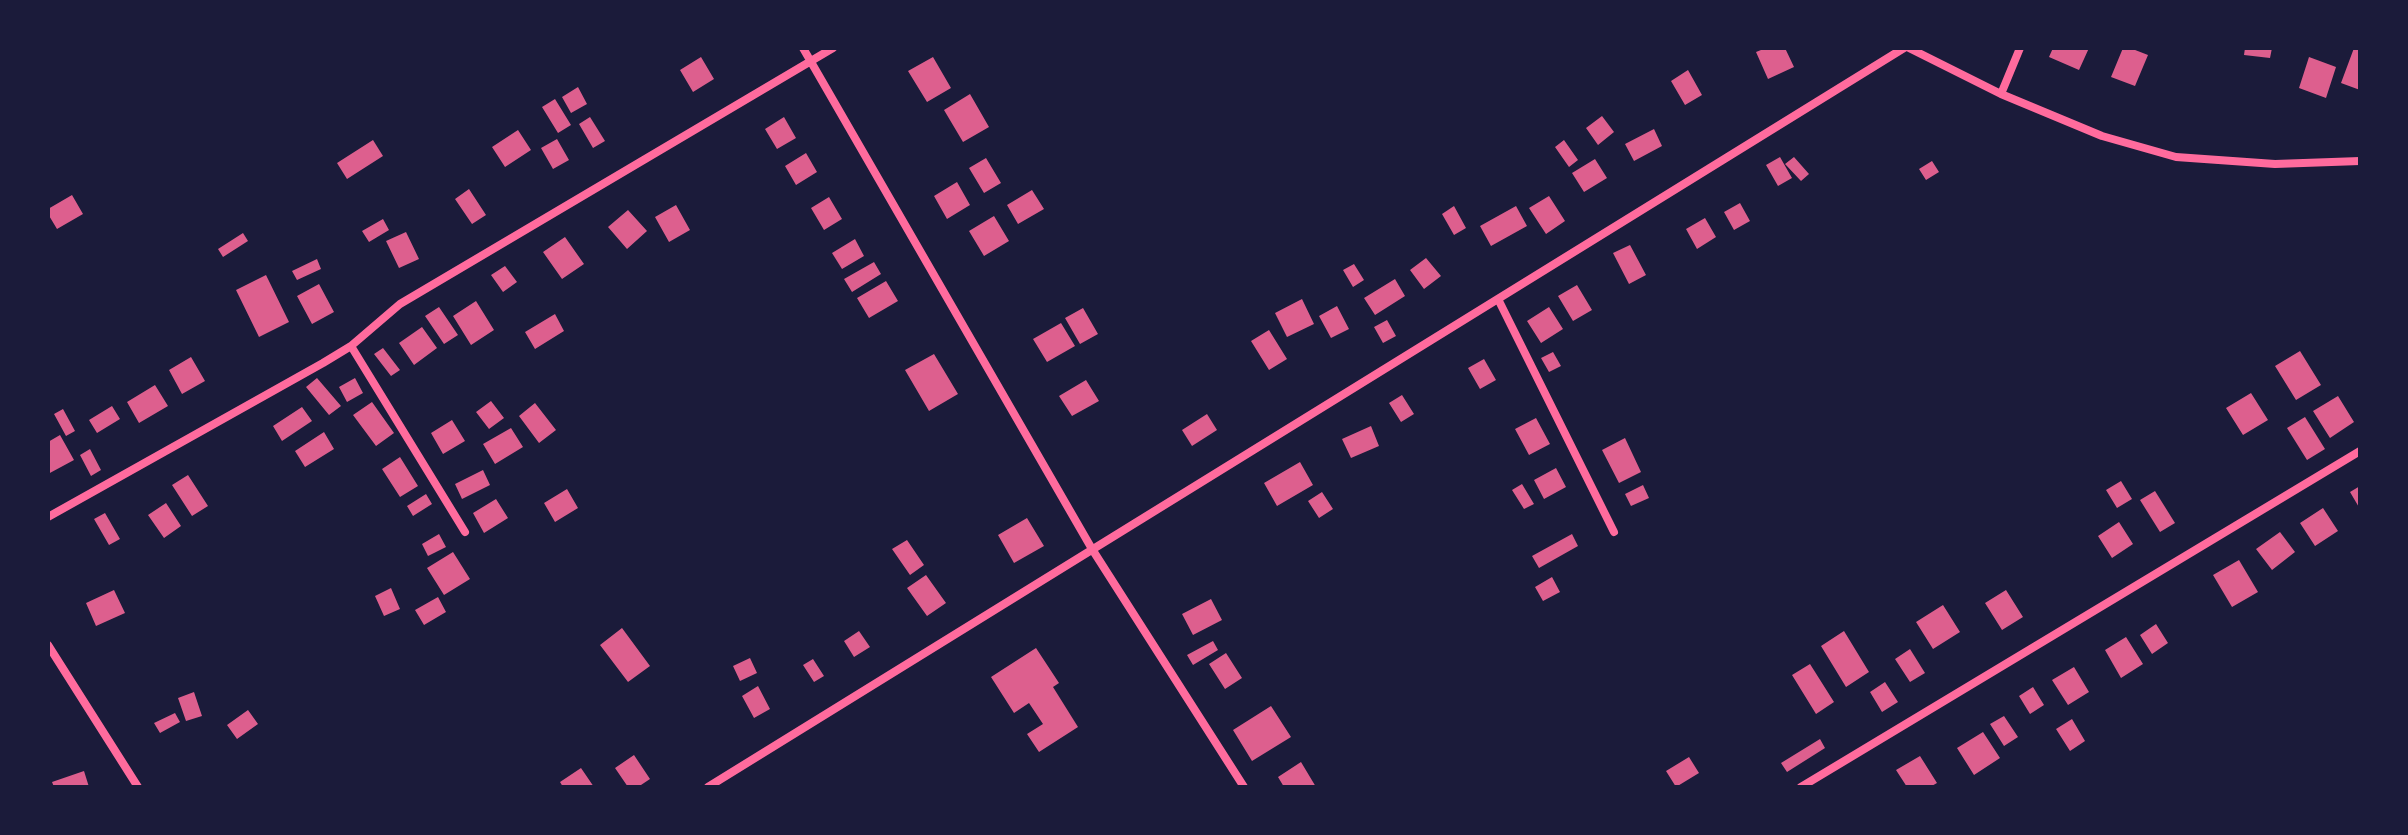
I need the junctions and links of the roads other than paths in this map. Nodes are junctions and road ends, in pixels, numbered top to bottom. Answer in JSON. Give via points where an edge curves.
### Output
{"nodes":[{"id":1,"x":803,"y":48,"type":"edge"},
{"id":2,"x":833,"y":48,"type":"edge"},
{"id":3,"x":1907,"y":48,"type":"edge"},
{"id":4,"x":2020,"y":48,"type":"edge"},
{"id":5,"x":812,"y":62,"type":"junction"},
{"id":6,"x":2001,"y":94,"type":"junction"},
{"id":7,"x":2360,"y":161,"type":"edge"},
{"id":8,"x":1498,"y":299,"type":"junction"},
{"id":9,"x":351,"y":346,"type":"junction"},
{"id":10,"x":2360,"y":451,"type":"edge"},
{"id":11,"x":48,"y":517,"type":"edge"},
{"id":12,"x":465,"y":532,"type":"dead end"},
{"id":13,"x":1614,"y":532,"type":"dead end"},
{"id":14,"x":1092,"y":549,"type":"junction"},
{"id":15,"x":48,"y":645,"type":"edge"},
{"id":16,"x":138,"y":787,"type":"edge"},
{"id":17,"x":708,"y":787,"type":"edge"},
{"id":18,"x":1244,"y":787,"type":"edge"},
{"id":19,"x":1801,"y":787,"type":"edge"}],
"edges":[{"from":1,"to":5,"type":"street"},
{"from":2,"to":5,"type":"street"},
{"from":3,"to":6,"type":"street"},
{"from":3,"to":8,"type":"street"},
{"from":4,"to":6,"type":"street"},
{"from":5,"to":9,"type":"street","via":[[400,304]]},
{"from":5,"to":14,"type":"street"},
{"from":6,"to":7,"type":"street","via":[[2102,136],[2176,157],[2275,164]]},
{"from":8,"to":13,"type":"street"},
{"from":8,"to":14,"type":"street"},
{"from":9,"to":11,"type":"street"},
{"from":9,"to":12,"type":"street"},
{"from":10,"to":19,"type":"street"},
{"from":14,"to":17,"type":"street"},
{"from":14,"to":18,"type":"street"},
{"from":15,"to":16,"type":"street"}]}
